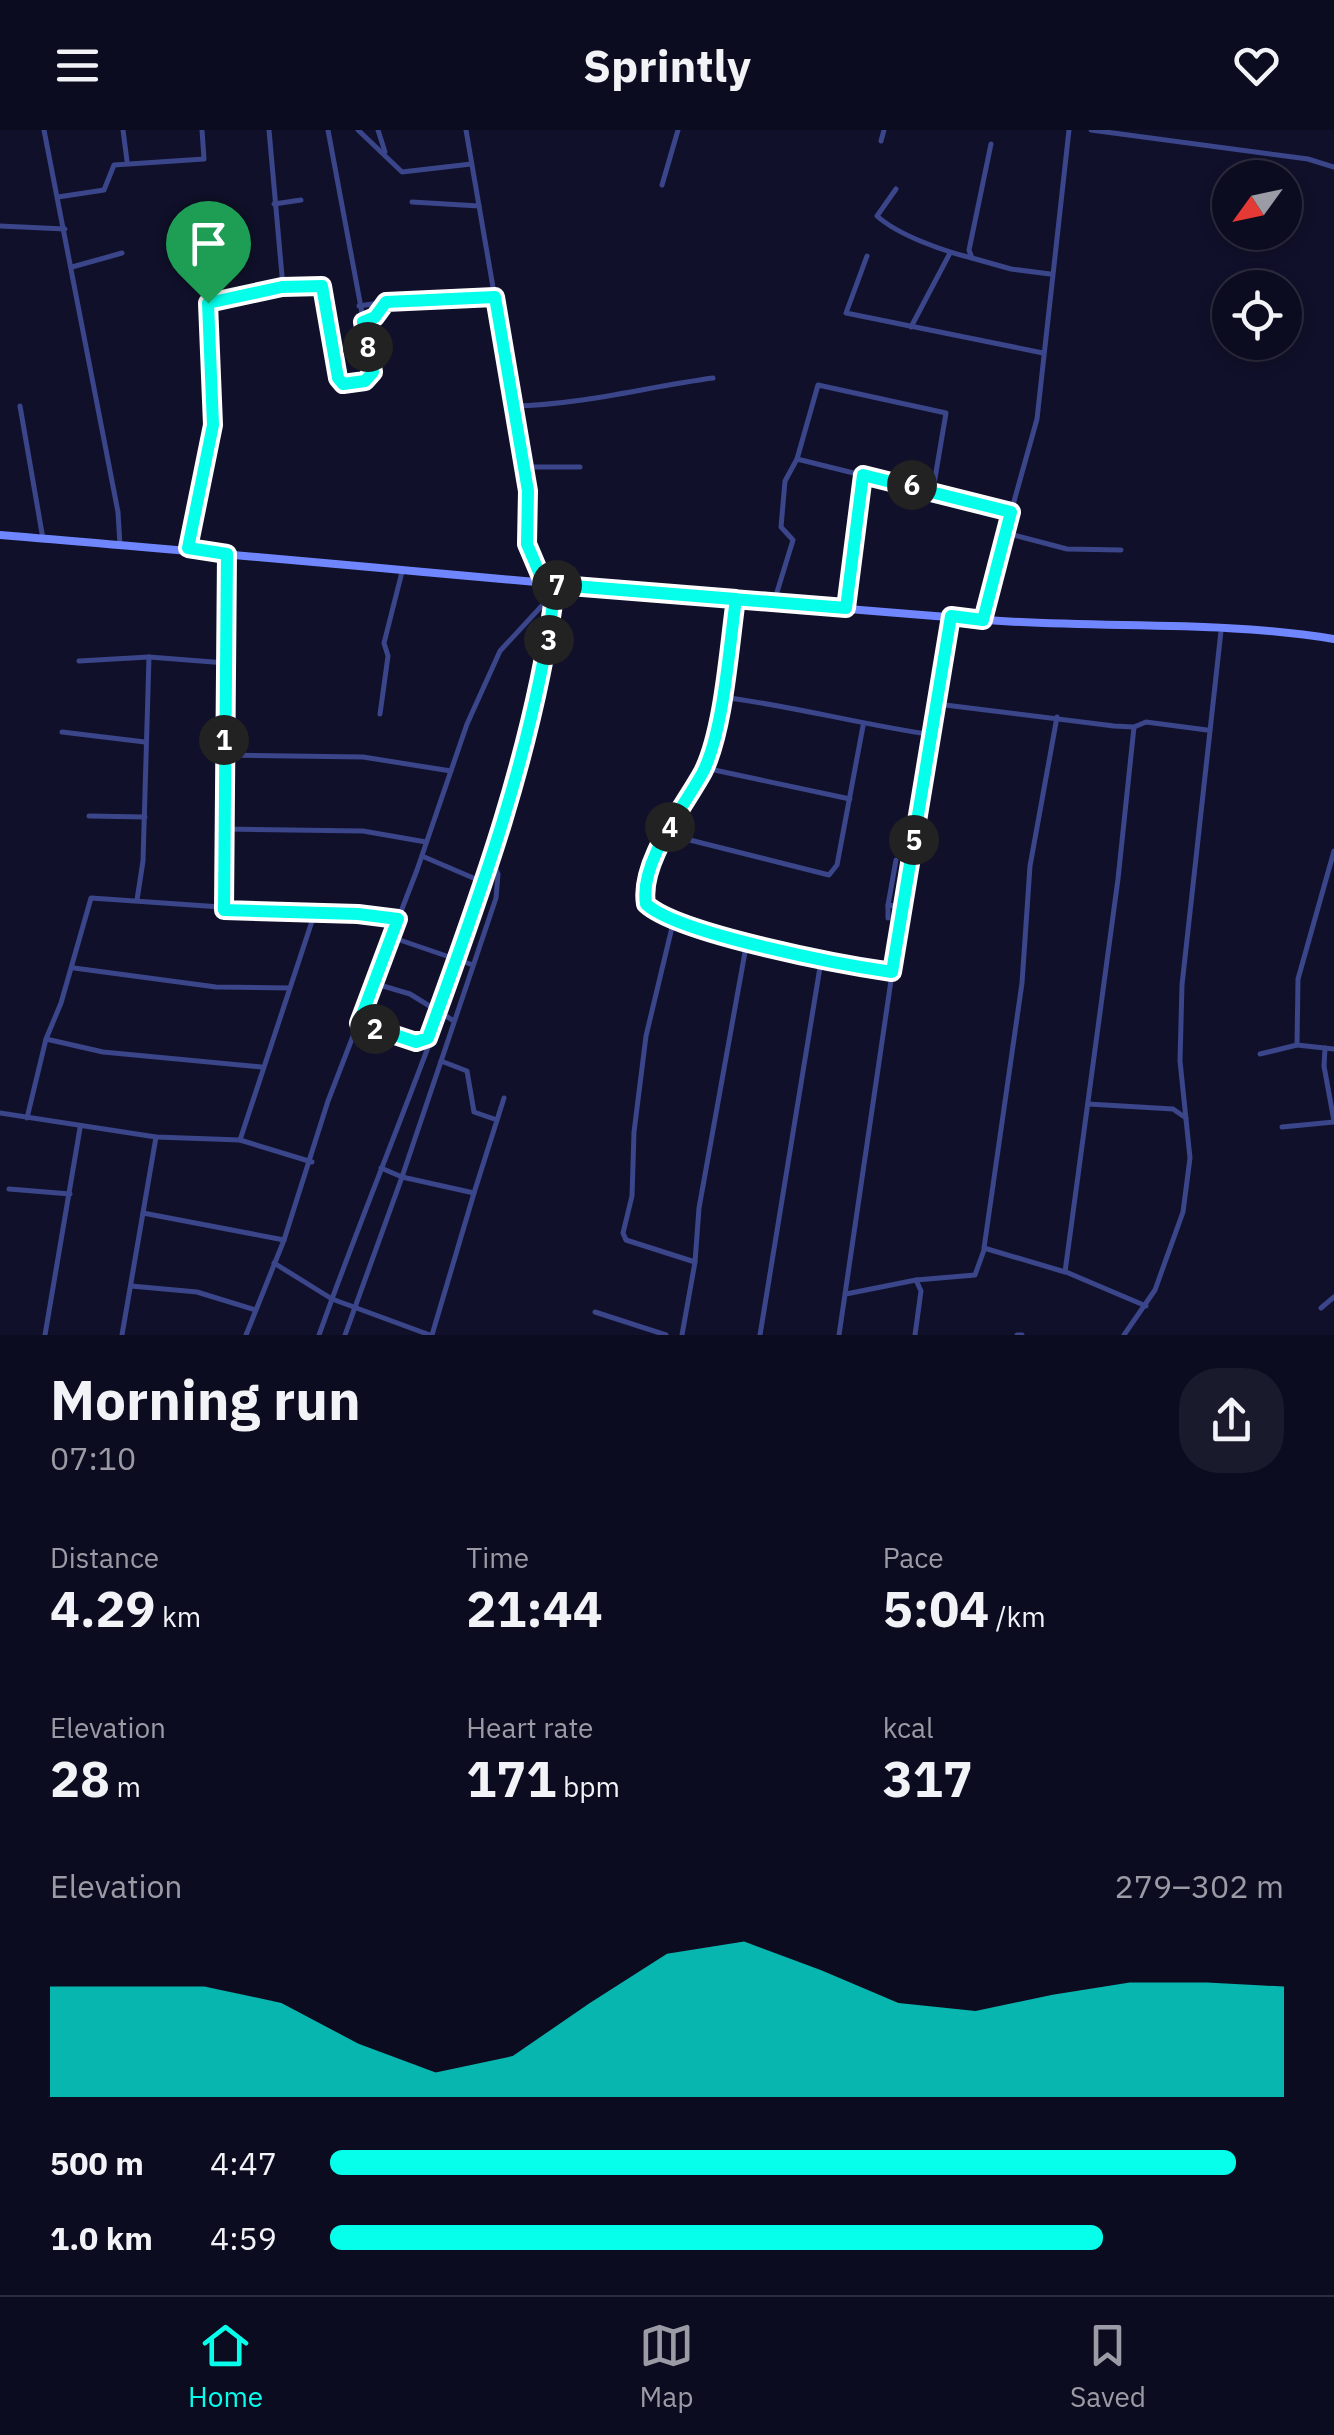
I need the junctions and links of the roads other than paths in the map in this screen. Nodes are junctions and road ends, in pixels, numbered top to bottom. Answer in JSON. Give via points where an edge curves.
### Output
{"nodes":[{"id":1,"x":44,"y":130,"type":"edge"},
{"id":2,"x":123,"y":130,"type":"edge"},
{"id":3,"x":202,"y":130,"type":"edge"},
{"id":4,"x":269,"y":130,"type":"edge"},
{"id":5,"x":328,"y":130,"type":"edge"},
{"id":6,"x":358,"y":130,"type":"edge"},
{"id":7,"x":378,"y":130,"type":"edge"},
{"id":8,"x":466,"y":130,"type":"edge"},
{"id":9,"x":678,"y":130,"type":"edge"},
{"id":10,"x":884,"y":130,"type":"edge"},
{"id":11,"x":1069,"y":130,"type":"edge"},
{"id":12,"x":1090,"y":130,"type":"edge"},
{"id":13,"x":881,"y":141,"type":"dead end"},
{"id":14,"x":991,"y":144,"type":"dead end"},
{"id":15,"x":386,"y":154,"type":"junction"},
{"id":16,"x":127,"y":161,"type":"junction"},
{"id":17,"x":471,"y":164,"type":"junction"},
{"id":18,"x":1334,"y":166,"type":"edge"},
{"id":19,"x":662,"y":185,"type":"dead end"},
{"id":20,"x":896,"y":189,"type":"dead end"},
{"id":21,"x":58,"y":196,"type":"junction"},
{"id":22,"x":301,"y":200,"type":"dead end"},
{"id":23,"x":412,"y":202,"type":"dead end"},
{"id":24,"x":274,"y":204,"type":"junction"},
{"id":25,"x":479,"y":206,"type":"junction"},
{"id":26,"x":0,"y":226,"type":"edge"},
{"id":27,"x":64,"y":229,"type":"junction"},
{"id":28,"x":950,"y":252,"type":"junction"},
{"id":29,"x":122,"y":253,"type":"dead end"},
{"id":30,"x":195,"y":255,"type":"dead end"},
{"id":31,"x":867,"y":256,"type":"dead end"},
{"id":32,"x":972,"y":258,"type":"junction"},
{"id":33,"x":72,"y":267,"type":"junction"},
{"id":34,"x":1051,"y":274,"type":"junction"},
{"id":35,"x":282,"y":287,"type":"junction"},
{"id":36,"x":495,"y":297,"type":"junction"},
{"id":37,"x":386,"y":302,"type":"junction"},
{"id":38,"x":208,"y":303,"type":"junction"},
{"id":39,"x":359,"y":306,"type":"junction"},
{"id":40,"x":363,"y":322,"type":"junction"},
{"id":41,"x":911,"y":328,"type":"junction"},
{"id":42,"x":1044,"y":354,"type":"junction"},
{"id":43,"x":713,"y":378,"type":"dead end"},
{"id":44,"x":20,"y":406,"type":"dead end"},
{"id":45,"x":514,"y":406,"type":"junction"},
{"id":46,"x":798,"y":458,"type":"junction"},
{"id":47,"x":580,"y":466,"type":"dead end"},
{"id":48,"x":524,"y":467,"type":"junction"},
{"id":49,"x":863,"y":475,"type":"junction"},
{"id":50,"x":933,"y":490,"type":"junction"},
{"id":51,"x":1011,"y":512,"type":"junction"},
{"id":52,"x":1006,"y":533,"type":"junction"},
{"id":53,"x":0,"y":535,"type":"edge"},
{"id":54,"x":43,"y":538,"type":"junction"},
{"id":55,"x":120,"y":545,"type":"junction"},
{"id":56,"x":188,"y":548,"type":"junction"},
{"id":57,"x":1120,"y":550,"type":"dead end"},
{"id":58,"x":227,"y":554,"type":"junction"},
{"id":59,"x":402,"y":572,"type":"junction"},
{"id":60,"x":544,"y":584,"type":"junction"},
{"id":61,"x":561,"y":585,"type":"junction"},
{"id":62,"x":554,"y":597,"type":"junction"},
{"id":63,"x":736,"y":599,"type":"junction"},
{"id":64,"x":774,"y":602,"type":"junction"},
{"id":65,"x":846,"y":608,"type":"junction"},
{"id":66,"x":951,"y":616,"type":"junction"},
{"id":67,"x":983,"y":620,"type":"junction"},
{"id":68,"x":1221,"y":631,"type":"junction"},
{"id":69,"x":1334,"y":638,"type":"edge"},
{"id":70,"x":149,"y":657,"type":"junction"},
{"id":71,"x":78,"y":660,"type":"dead end"},
{"id":72,"x":226,"y":662,"type":"junction"},
{"id":73,"x":722,"y":697,"type":"junction"},
{"id":74,"x":937,"y":704,"type":"junction"},
{"id":75,"x":380,"y":714,"type":"dead end"},
{"id":76,"x":1056,"y":718,"type":"junction"},
{"id":77,"x":863,"y":726,"type":"junction"},
{"id":78,"x":1134,"y":727,"type":"junction"},
{"id":79,"x":1207,"y":730,"type":"junction"},
{"id":80,"x":62,"y":732,"type":"dead end"},
{"id":81,"x":934,"y":735,"type":"junction"},
{"id":82,"x":145,"y":742,"type":"junction"},
{"id":83,"x":224,"y":755,"type":"junction"},
{"id":84,"x":705,"y":768,"type":"junction"},
{"id":85,"x":451,"y":771,"type":"junction"},
{"id":86,"x":850,"y":799,"type":"junction"},
{"id":87,"x":88,"y":816,"type":"dead end"},
{"id":88,"x":145,"y":817,"type":"junction"},
{"id":89,"x":222,"y":829,"type":"junction"},
{"id":90,"x":666,"y":834,"type":"junction"},
{"id":91,"x":426,"y":842,"type":"junction"},
{"id":92,"x":1334,"y":851,"type":"edge"},
{"id":93,"x":422,"y":856,"type":"junction"},
{"id":94,"x":492,"y":860,"type":"junction"},
{"id":95,"x":896,"y":860,"type":"dead end"},
{"id":96,"x":485,"y":883,"type":"junction"},
{"id":97,"x":138,"y":900,"type":"junction"},
{"id":98,"x":888,"y":904,"type":"junction"},
{"id":99,"x":902,"y":906,"type":"junction"},
{"id":100,"x":221,"y":908,"type":"junction"},
{"id":101,"x":315,"y":912,"type":"junction"},
{"id":102,"x":888,"y":918,"type":"dead end"},
{"id":103,"x":398,"y":919,"type":"junction"},
{"id":104,"x":674,"y":920,"type":"junction"},
{"id":105,"x":391,"y":937,"type":"junction"},
{"id":106,"x":747,"y":941,"type":"junction"},
{"id":107,"x":457,"y":958,"type":"junction"},
{"id":108,"x":821,"y":961,"type":"junction"},
{"id":109,"x":473,"y":964,"type":"junction"},
{"id":110,"x":73,"y":968,"type":"junction"},
{"id":111,"x":892,"y":972,"type":"junction"},
{"id":112,"x":373,"y":983,"type":"junction"},
{"id":113,"x":290,"y":988,"type":"junction"},
{"id":114,"x":439,"y":1008,"type":"junction"},
{"id":115,"x":454,"y":1021,"type":"junction"},
{"id":116,"x":359,"y":1023,"type":"junction"},
{"id":117,"x":428,"y":1038,"type":"junction"},
{"id":118,"x":46,"y":1039,"type":"junction"},
{"id":119,"x":1297,"y":1046,"type":"junction"},
{"id":120,"x":1325,"y":1048,"type":"junction"},
{"id":121,"x":1334,"y":1049,"type":"edge"},
{"id":122,"x":1260,"y":1054,"type":"dead end"},
{"id":123,"x":441,"y":1061,"type":"junction"},
{"id":124,"x":260,"y":1068,"type":"junction"},
{"id":125,"x":504,"y":1098,"type":"dead end"},
{"id":126,"x":1088,"y":1104,"type":"junction"},
{"id":127,"x":0,"y":1113,"type":"edge"},
{"id":128,"x":28,"y":1118,"type":"junction"},
{"id":129,"x":1186,"y":1118,"type":"junction"},
{"id":130,"x":497,"y":1120,"type":"junction"},
{"id":131,"x":1334,"y":1122,"type":"edge"},
{"id":132,"x":80,"y":1128,"type":"junction"},
{"id":133,"x":1282,"y":1128,"type":"dead end"},
{"id":134,"x":156,"y":1137,"type":"junction"},
{"id":135,"x":240,"y":1140,"type":"junction"},
{"id":136,"x":312,"y":1162,"type":"junction"},
{"id":137,"x":380,"y":1168,"type":"junction"},
{"id":138,"x":402,"y":1177,"type":"junction"},
{"id":139,"x":8,"y":1189,"type":"dead end"},
{"id":140,"x":474,"y":1193,"type":"junction"},
{"id":141,"x":70,"y":1194,"type":"junction"},
{"id":142,"x":143,"y":1213,"type":"junction"},
{"id":143,"x":284,"y":1240,"type":"junction"},
{"id":144,"x":984,"y":1248,"type":"junction"},
{"id":145,"x":695,"y":1262,"type":"junction"},
{"id":146,"x":274,"y":1263,"type":"junction"},
{"id":147,"x":1065,"y":1272,"type":"junction"},
{"id":148,"x":916,"y":1280,"type":"junction"},
{"id":149,"x":131,"y":1286,"type":"junction"},
{"id":150,"x":846,"y":1294,"type":"junction"},
{"id":151,"x":1334,"y":1298,"type":"edge"},
{"id":152,"x":332,"y":1299,"type":"junction"},
{"id":153,"x":1146,"y":1306,"type":"junction"},
{"id":154,"x":1321,"y":1308,"type":"dead end"},
{"id":155,"x":354,"y":1309,"type":"junction"},
{"id":156,"x":256,"y":1310,"type":"junction"},
{"id":157,"x":596,"y":1312,"type":"dead end"},
{"id":158,"x":44,"y":1335,"type":"edge"},
{"id":159,"x":122,"y":1335,"type":"edge"},
{"id":160,"x":246,"y":1335,"type":"edge"},
{"id":161,"x":319,"y":1335,"type":"edge"},
{"id":162,"x":346,"y":1335,"type":"edge"},
{"id":163,"x":431,"y":1335,"type":"edge"},
{"id":164,"x":666,"y":1335,"type":"edge"},
{"id":165,"x":682,"y":1335,"type":"edge"},
{"id":166,"x":760,"y":1335,"type":"edge"},
{"id":167,"x":839,"y":1335,"type":"edge"},
{"id":168,"x":915,"y":1335,"type":"edge"},
{"id":169,"x":1124,"y":1335,"type":"edge"}],
"edges":[{"from":1,"to":21,"type":"street"},
{"from":2,"to":16,"type":"street"},
{"from":3,"to":16,"type":"street","via":[[204,159]]},
{"from":4,"to":24,"type":"street"},
{"from":5,"to":39,"type":"street"},
{"from":6,"to":15,"type":"street"},
{"from":7,"to":15,"type":"street"},
{"from":8,"to":17,"type":"street"},
{"from":9,"to":19,"type":"street"},
{"from":10,"to":13,"type":"street"},
{"from":11,"to":34,"type":"street"},
{"from":12,"to":18,"type":"street"},
{"from":14,"to":32,"type":"street"},
{"from":15,"to":17,"type":"street","via":[[402,172]]},
{"from":16,"to":21,"type":"street","via":[[114,165],[104,190]]},
{"from":17,"to":25,"type":"street"},
{"from":20,"to":28,"type":"street","via":[[877,216],[898,233]]},
{"from":21,"to":27,"type":"street"},
{"from":22,"to":24,"type":"street"},
{"from":23,"to":25,"type":"street"},
{"from":24,"to":35,"type":"street"},
{"from":25,"to":36,"type":"street"},
{"from":26,"to":27,"type":"street"},
{"from":27,"to":33,"type":"street"},
{"from":28,"to":32,"type":"street"},
{"from":28,"to":41,"type":"street"},
{"from":29,"to":33,"type":"street"},
{"from":30,"to":38,"type":"street"},
{"from":31,"to":41,"type":"street","via":[[846,313]]},
{"from":32,"to":34,"type":"street"},
{"from":33,"to":55,"type":"street"},
{"from":34,"to":42,"type":"street"},
{"from":35,"to":38,"type":"street"},
{"from":35,"to":40,"type":"street","via":[[322,286],[343,384],[365,381],[373,372]]},
{"from":36,"to":37,"type":"street"},
{"from":36,"to":45,"type":"street"},
{"from":37,"to":39,"type":"street"},
{"from":37,"to":40,"type":"street"},
{"from":38,"to":56,"type":"street","via":[[213,425]]},
{"from":39,"to":40,"type":"street"},
{"from":41,"to":42,"type":"street"},
{"from":42,"to":51,"type":"street","via":[[1036,419]]},
{"from":43,"to":45,"type":"street","via":[[573,403]]},
{"from":44,"to":54,"type":"street"},
{"from":45,"to":48,"type":"street"},
{"from":46,"to":49,"type":"street"},
{"from":46,"to":50,"type":"street","via":[[818,385],[946,413]]},
{"from":46,"to":64,"type":"street","via":[[785,480],[780,527],[793,540]]},
{"from":47,"to":48,"type":"street"},
{"from":48,"to":60,"type":"street","via":[[527,544]]},
{"from":49,"to":50,"type":"street"},
{"from":49,"to":65,"type":"street"},
{"from":50,"to":51,"type":"street"},
{"from":51,"to":52,"type":"street"},
{"from":52,"to":57,"type":"street","via":[[1067,549]]},
{"from":52,"to":67,"type":"street"},
{"from":53,"to":54,"type":"main road"},
{"from":54,"to":55,"type":"main road"},
{"from":55,"to":56,"type":"main road"},
{"from":56,"to":58,"type":"main road"},
{"from":58,"to":59,"type":"main road"},
{"from":58,"to":72,"type":"street"},
{"from":59,"to":60,"type":"main road"},
{"from":59,"to":75,"type":"street","via":[[384,643]]},
{"from":60,"to":61,"type":"main road"},
{"from":61,"to":62,"type":"street"},
{"from":61,"to":63,"type":"main road"},
{"from":62,"to":85,"type":"street","via":[[500,651]]},
{"from":62,"to":94,"type":"street","via":[[543,682]]},
{"from":63,"to":64,"type":"main road"},
{"from":63,"to":73,"type":"street"},
{"from":64,"to":65,"type":"main road"},
{"from":65,"to":66,"type":"main road"},
{"from":66,"to":67,"type":"main road"},
{"from":66,"to":74,"type":"street"},
{"from":67,"to":68,"type":"main road"},
{"from":68,"to":69,"type":"main road"},
{"from":68,"to":79,"type":"street"},
{"from":70,"to":71,"type":"street"},
{"from":70,"to":72,"type":"street"},
{"from":70,"to":82,"type":"street"},
{"from":72,"to":83,"type":"street"},
{"from":73,"to":77,"type":"street","via":[[794,706]]},
{"from":73,"to":84,"type":"street"},
{"from":74,"to":76,"type":"street"},
{"from":74,"to":81,"type":"street"},
{"from":76,"to":78,"type":"street"},
{"from":76,"to":144,"type":"street","via":[[1030,866],[1022,983]]},
{"from":77,"to":81,"type":"street"},
{"from":77,"to":86,"type":"street"},
{"from":78,"to":79,"type":"street","via":[[1146,722]]},
{"from":78,"to":126,"type":"street"},
{"from":79,"to":129,"type":"street","via":[[1182,986]]},
{"from":80,"to":82,"type":"street"},
{"from":81,"to":99,"type":"street"},
{"from":82,"to":88,"type":"street"},
{"from":83,"to":85,"type":"street","via":[[363,757]]},
{"from":83,"to":89,"type":"street"},
{"from":84,"to":86,"type":"street"},
{"from":84,"to":90,"type":"street"},
{"from":85,"to":91,"type":"street"},
{"from":86,"to":90,"type":"street","via":[[830,875]]},
{"from":87,"to":88,"type":"street"},
{"from":88,"to":97,"type":"street"},
{"from":89,"to":91,"type":"street","via":[[349,830]]},
{"from":89,"to":100,"type":"street"},
{"from":90,"to":104,"type":"street","via":[[644,898],[649,908]]},
{"from":91,"to":93,"type":"street"},
{"from":92,"to":119,"type":"street","via":[[1298,978]]},
{"from":93,"to":96,"type":"street"},
{"from":93,"to":103,"type":"street"},
{"from":94,"to":96,"type":"street"},
{"from":94,"to":109,"type":"street","via":[[498,887]]},
{"from":95,"to":98,"type":"street"},
{"from":96,"to":107,"type":"street"},
{"from":97,"to":100,"type":"street"},
{"from":97,"to":110,"type":"street","via":[[88,901]]},
{"from":98,"to":99,"type":"street"},
{"from":98,"to":102,"type":"street"},
{"from":99,"to":111,"type":"street"},
{"from":100,"to":101,"type":"street"},
{"from":101,"to":103,"type":"street"},
{"from":101,"to":113,"type":"street"},
{"from":103,"to":105,"type":"street"},
{"from":104,"to":106,"type":"street"},
{"from":104,"to":145,"type":"street","via":[[646,1036],[623,1234]]},
{"from":105,"to":107,"type":"street"},
{"from":105,"to":112,"type":"street"},
{"from":106,"to":108,"type":"street"},
{"from":106,"to":145,"type":"street","via":[[698,1208]]},
{"from":107,"to":109,"type":"street"},
{"from":107,"to":114,"type":"street"},
{"from":108,"to":111,"type":"street"},
{"from":108,"to":166,"type":"street"},
{"from":109,"to":115,"type":"street"},
{"from":110,"to":113,"type":"street"},
{"from":110,"to":118,"type":"street"},
{"from":111,"to":150,"type":"street"},
{"from":112,"to":114,"type":"street"},
{"from":112,"to":116,"type":"street"},
{"from":113,"to":124,"type":"street"},
{"from":114,"to":115,"type":"street"},
{"from":114,"to":117,"type":"street"},
{"from":115,"to":123,"type":"street"},
{"from":116,"to":117,"type":"street","via":[[416,1042]]},
{"from":116,"to":136,"type":"street"},
{"from":117,"to":137,"type":"street"},
{"from":118,"to":124,"type":"street","via":[[103,1052]]},
{"from":118,"to":128,"type":"street"},
{"from":119,"to":120,"type":"street"},
{"from":119,"to":122,"type":"street"},
{"from":120,"to":121,"type":"street"},
{"from":120,"to":131,"type":"street"},
{"from":123,"to":130,"type":"street","via":[[467,1071],[474,1112]]},
{"from":123,"to":138,"type":"street"},
{"from":124,"to":135,"type":"street"},
{"from":125,"to":130,"type":"street"},
{"from":126,"to":129,"type":"street","via":[[1174,1108]]},
{"from":126,"to":147,"type":"street"},
{"from":127,"to":128,"type":"street"},
{"from":128,"to":132,"type":"street"},
{"from":129,"to":153,"type":"street","via":[[1190,1158],[1183,1212]]},
{"from":130,"to":140,"type":"street"},
{"from":131,"to":133,"type":"street"},
{"from":132,"to":134,"type":"street"},
{"from":132,"to":141,"type":"street"},
{"from":134,"to":135,"type":"street"},
{"from":134,"to":142,"type":"street"},
{"from":135,"to":136,"type":"street"},
{"from":136,"to":143,"type":"street"},
{"from":137,"to":138,"type":"street"},
{"from":137,"to":152,"type":"street"},
{"from":138,"to":140,"type":"street"},
{"from":138,"to":155,"type":"street"},
{"from":139,"to":141,"type":"street"},
{"from":140,"to":163,"type":"street"},
{"from":141,"to":158,"type":"street"},
{"from":142,"to":143,"type":"street"},
{"from":142,"to":149,"type":"street"},
{"from":143,"to":146,"type":"street"},
{"from":144,"to":147,"type":"street"},
{"from":144,"to":148,"type":"street","via":[[975,1275]]},
{"from":145,"to":165,"type":"street"},
{"from":146,"to":152,"type":"street"},
{"from":146,"to":156,"type":"street"},
{"from":147,"to":153,"type":"street"},
{"from":148,"to":150,"type":"street"},
{"from":148,"to":168,"type":"street","via":[[921,1291]]},
{"from":149,"to":156,"type":"street","via":[[197,1292]]},
{"from":149,"to":159,"type":"street"},
{"from":150,"to":167,"type":"street"},
{"from":151,"to":154,"type":"street"},
{"from":152,"to":155,"type":"street"},
{"from":152,"to":161,"type":"street"},
{"from":153,"to":169,"type":"street"},
{"from":155,"to":162,"type":"street"},
{"from":155,"to":163,"type":"street"},
{"from":156,"to":160,"type":"street"},
{"from":157,"to":164,"type":"street"}]}
